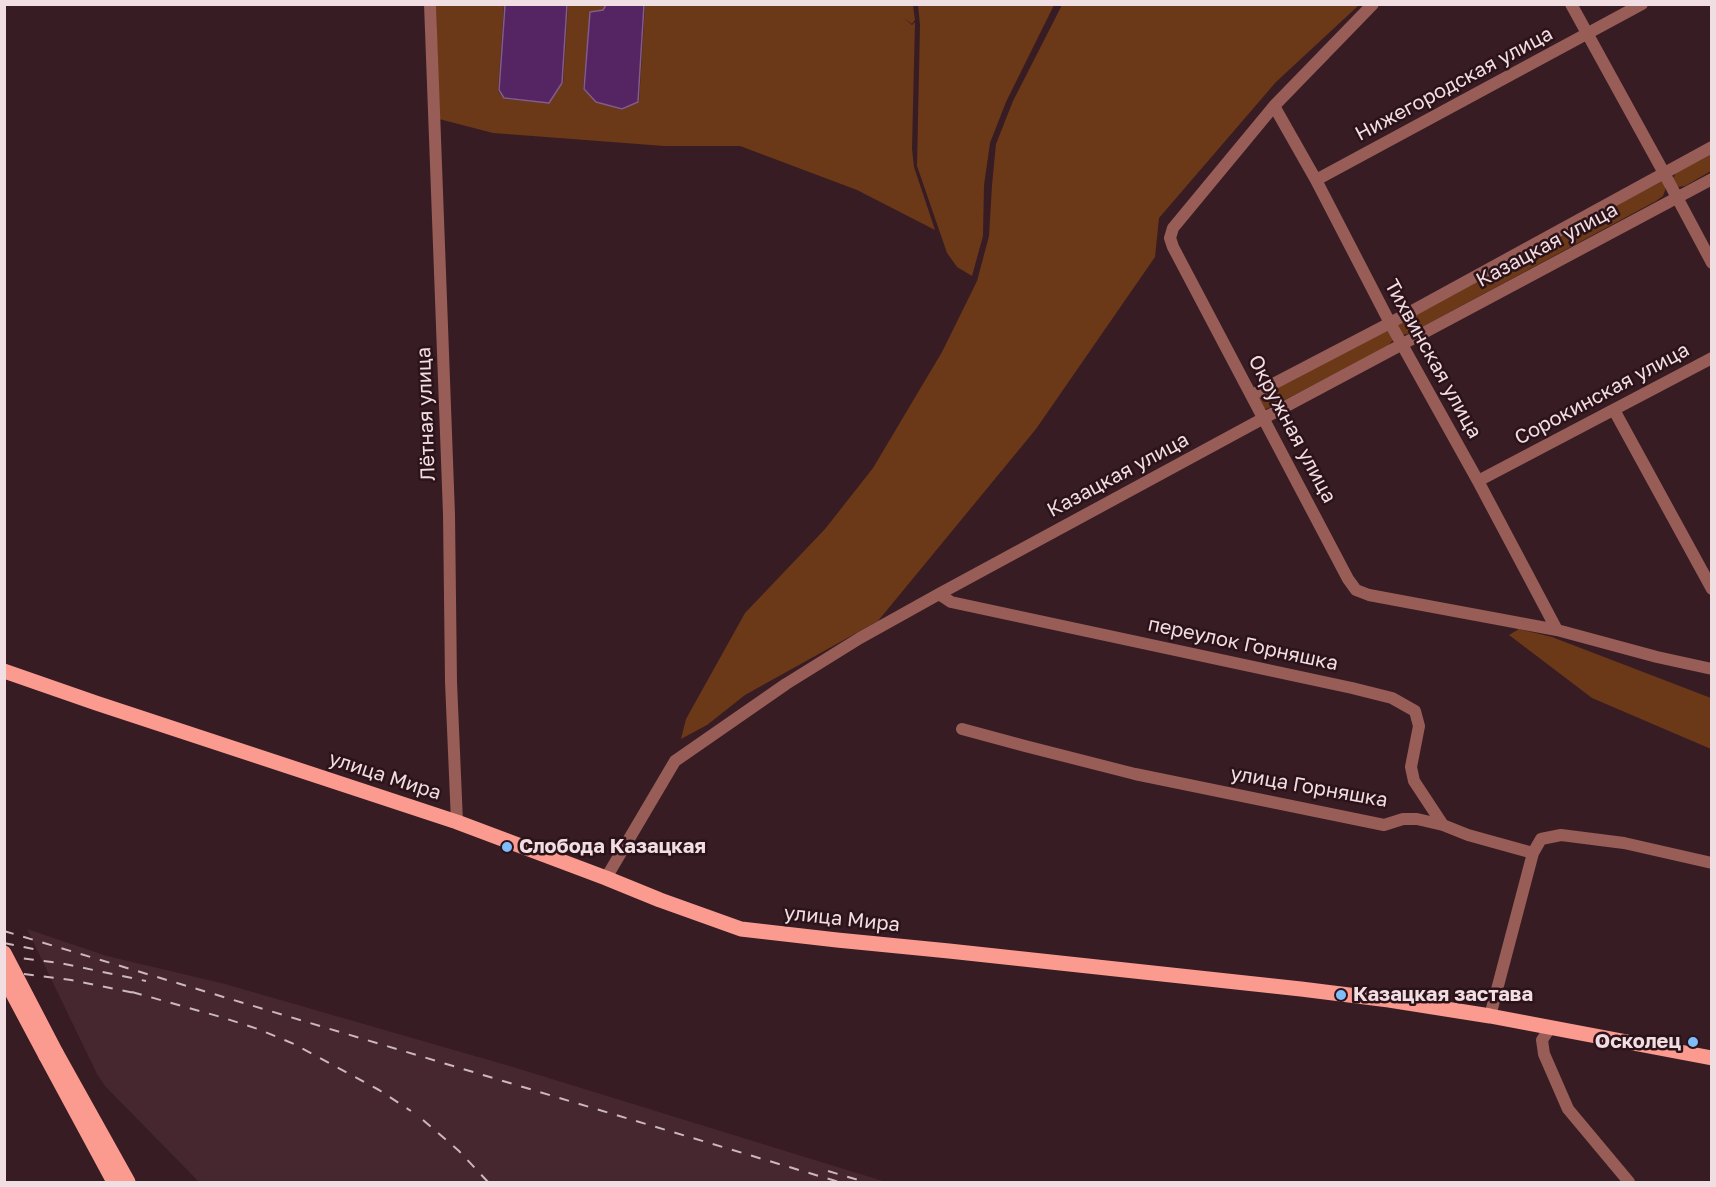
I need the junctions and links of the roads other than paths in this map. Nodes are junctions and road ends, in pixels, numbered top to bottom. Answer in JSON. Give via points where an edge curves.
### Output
{"nodes":[{"id":1,"x":430,"y":4,"type":"edge"},
{"id":2,"x":1373,"y":4,"type":"edge"},
{"id":3,"x":1571,"y":4,"type":"edge"},
{"id":4,"x":1642,"y":4,"type":"edge"},
{"id":5,"x":1587,"y":35,"type":"junction"},
{"id":6,"x":1274,"y":106,"type":"junction"},
{"id":7,"x":1712,"y":147,"type":"edge"},
{"id":8,"x":1664,"y":173,"type":"junction"},
{"id":9,"x":1712,"y":178,"type":"edge"},
{"id":10,"x":1316,"y":180,"type":"junction"},
{"id":11,"x":1677,"y":198,"type":"junction"},
{"id":12,"x":1712,"y":263,"type":"edge"},
{"id":13,"x":1390,"y":323,"type":"junction"},
{"id":14,"x":1402,"y":344,"type":"junction"},
{"id":15,"x":1712,"y":358,"type":"edge"},
{"id":16,"x":1252,"y":395,"type":"junction"},
{"id":17,"x":1614,"y":410,"type":"junction"},
{"id":18,"x":1264,"y":418,"type":"junction"},
{"id":19,"x":1478,"y":481,"type":"junction"},
{"id":20,"x":1712,"y":589,"type":"edge"},
{"id":21,"x":939,"y":594,"type":"junction"},
{"id":22,"x":1557,"y":630,"type":"junction"},
{"id":23,"x":1712,"y":669,"type":"edge"},
{"id":24,"x":4,"y":671,"type":"edge"},
{"id":25,"x":962,"y":729,"type":"dead end"},
{"id":26,"x":457,"y":822,"type":"junction"},
{"id":27,"x":1443,"y":825,"type":"junction"},
{"id":28,"x":1533,"y":853,"type":"junction"},
{"id":29,"x":1712,"y":863,"type":"edge"},
{"id":30,"x":606,"y":878,"type":"junction"},
{"id":31,"x":4,"y":953,"type":"edge"},
{"id":32,"x":4,"y":977,"type":"edge"},
{"id":33,"x":1490,"y":1016,"type":"junction"},
{"id":34,"x":1550,"y":1028,"type":"junction"},
{"id":35,"x":51,"y":1055,"type":"junction"},
{"id":36,"x":1712,"y":1058,"type":"edge"},
{"id":37,"x":114,"y":1182,"type":"edge"},
{"id":38,"x":128,"y":1182,"type":"edge"},
{"id":39,"x":1629,"y":1182,"type":"edge"}],
"edges":[{"from":1,"to":26,"type":"street","name":"Лётная улица"},
{"from":2,"to":6,"type":"street","name":"Окружная улица"},
{"from":3,"to":5,"type":"street"},
{"from":4,"to":5,"type":"street","name":"Нижегородская улица"},
{"from":5,"to":8,"type":"street"},
{"from":5,"to":10,"type":"street","name":"Нижегородская улица"},
{"from":6,"to":10,"type":"street","name":"Тихвинская улица"},
{"from":6,"to":16,"type":"street","name":"Окружная улица","via":[[1173,228],[1170,238]]},
{"from":7,"to":8,"type":"street","name":"Казацкая улица"},
{"from":8,"to":11,"type":"street"},
{"from":8,"to":13,"type":"street","name":"Казацкая улица"},
{"from":9,"to":11,"type":"street","name":"Казацкая улица"},
{"from":10,"to":13,"type":"street","name":"Тихвинская улица"},
{"from":11,"to":12,"type":"street"},
{"from":11,"to":14,"type":"street","name":"Казацкая улица"},
{"from":13,"to":14,"type":"street","name":"Тихвинская улица"},
{"from":13,"to":16,"type":"street","name":"Казацкая улица"},
{"from":14,"to":18,"type":"street","name":"Казацкая улица"},
{"from":14,"to":19,"type":"street","name":"Тихвинская улица"},
{"from":15,"to":17,"type":"street","name":"Сорокинская улица"},
{"from":16,"to":18,"type":"street","name":"Окружная улица"},
{"from":17,"to":19,"type":"street","name":"Сорокинская улица"},
{"from":17,"to":20,"type":"street"},
{"from":18,"to":21,"type":"street","name":"Казацкая улица"},
{"from":18,"to":22,"type":"street","name":"Окружная улица","via":[[1356,590]]},
{"from":19,"to":22,"type":"street","name":"Тихвинская улица"},
{"from":21,"to":27,"type":"street","name":"переулок Горняшка","via":[[951,602],[1392,698],[1415,711],[1419,726],[1411,767],[1414,781]]},
{"from":21,"to":30,"type":"street","name":"Казацкая улица","via":[[786,684],[675,761]]},
{"from":22,"to":23,"type":"street","name":"Окружная улица"},
{"from":24,"to":26,"type":"main road","name":"улица Мира"},
{"from":25,"to":27,"type":"street","name":"улица Горняшка","via":[[1136,774],[1384,825],[1404,819]]},
{"from":26,"to":30,"type":"main road","name":"улица Мира"},
{"from":27,"to":28,"type":"street","name":"улица Горняшка"},
{"from":28,"to":29,"type":"street","via":[[1542,839],[1561,835],[1624,843]]},
{"from":28,"to":33,"type":"street"},
{"from":30,"to":33,"type":"main road","name":"улица Мира","via":[[741,928],[1301,989]]},
{"from":31,"to":35,"type":"main road","bridge":true},
{"from":32,"to":35,"type":"main road","bridge":true},
{"from":33,"to":34,"type":"main road","name":"улица Мира"},
{"from":34,"to":36,"type":"main road","name":"улица Мира"},
{"from":34,"to":39,"type":"street","via":[[1542,1040],[1544,1054],[1568,1109]]},
{"from":35,"to":37,"type":"main road"},
{"from":35,"to":38,"type":"main road"}]}
